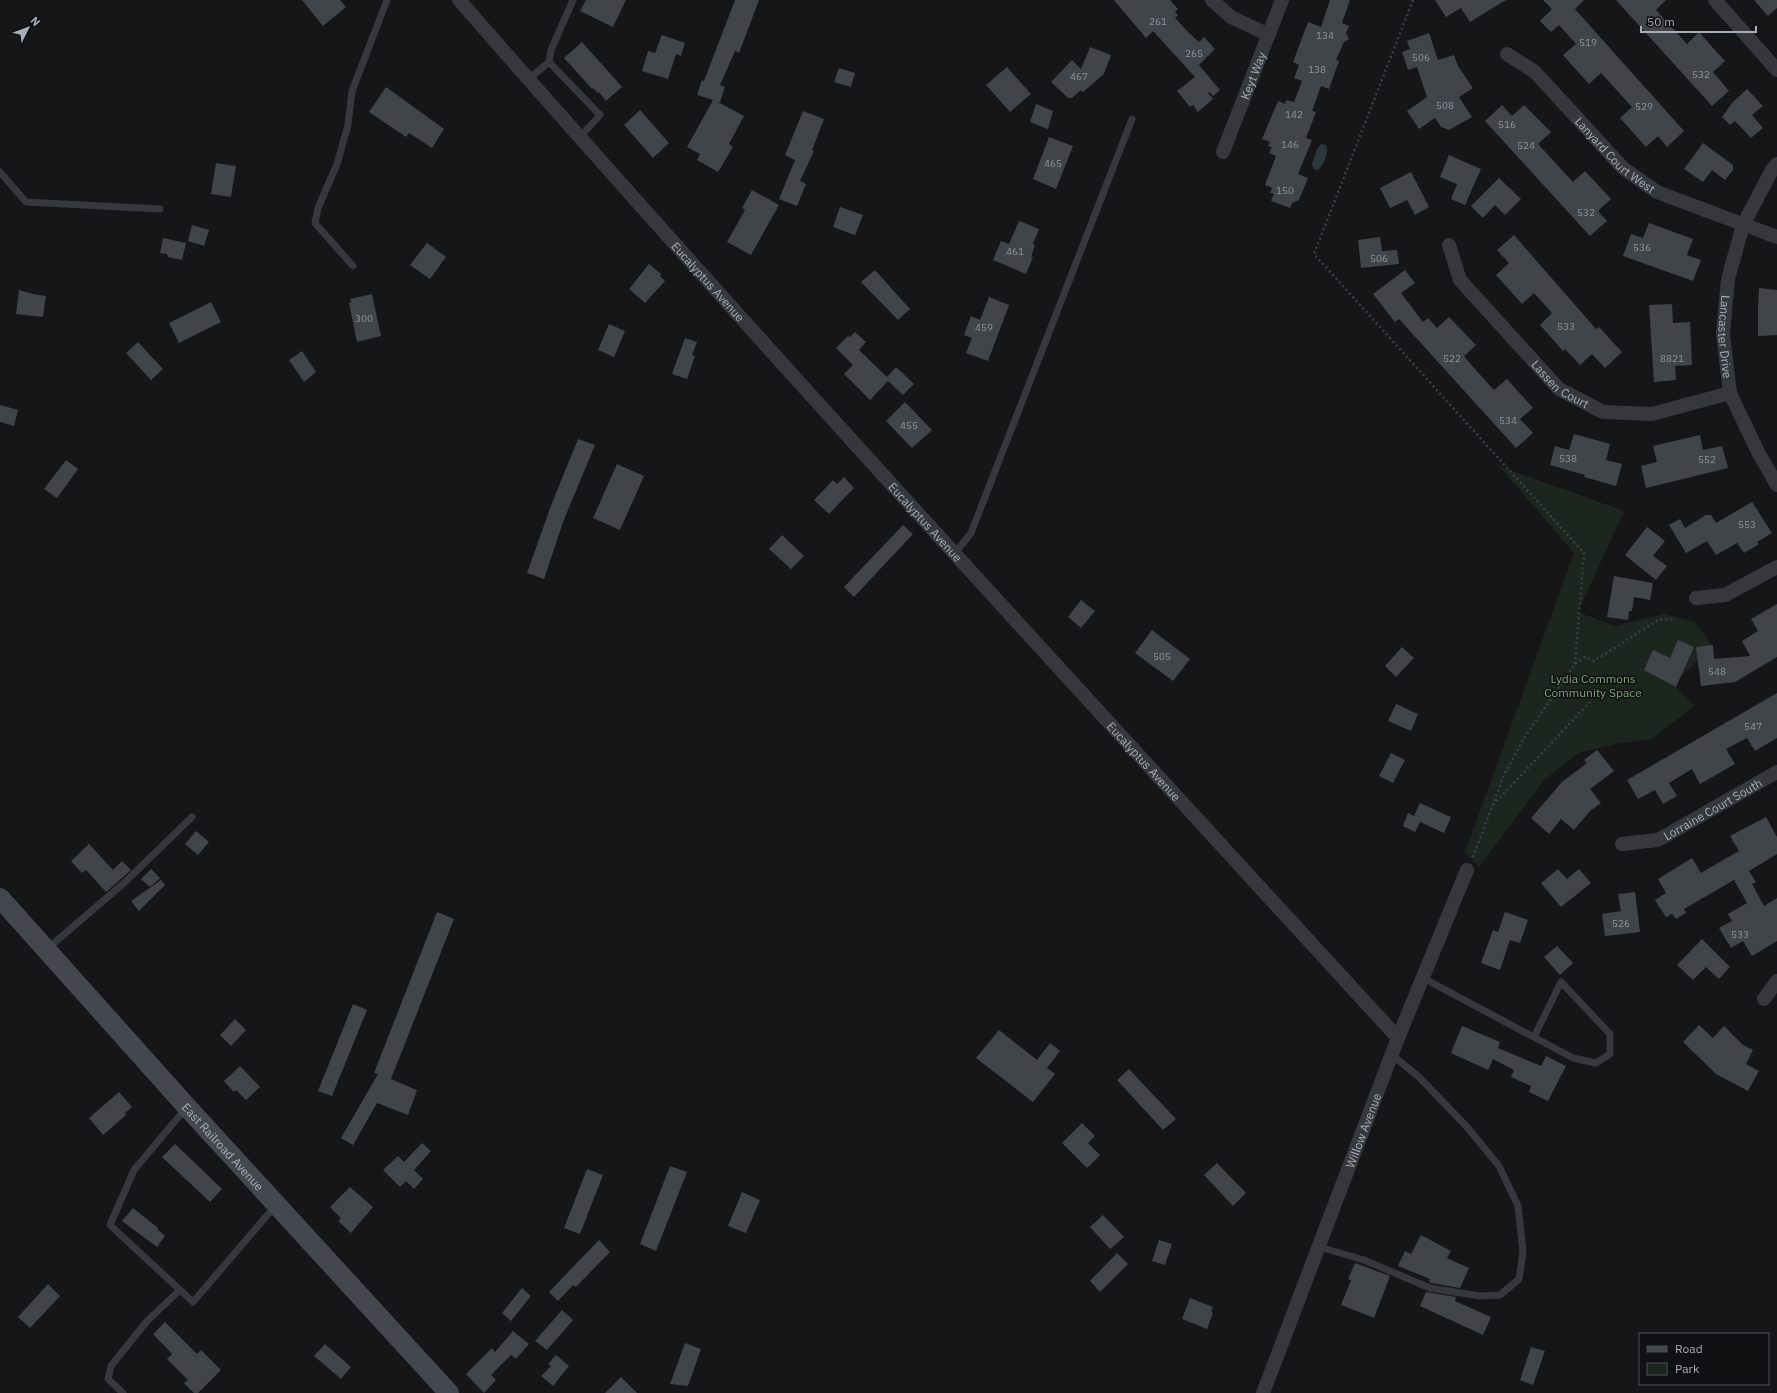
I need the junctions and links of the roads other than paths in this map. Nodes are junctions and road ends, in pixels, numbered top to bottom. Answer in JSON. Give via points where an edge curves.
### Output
{"nodes":[{"id":1,"x":387,"y":0,"type":"edge"},
{"id":2,"x":459,"y":0,"type":"edge"},
{"id":3,"x":573,"y":0,"type":"edge"},
{"id":4,"x":1212,"y":0,"type":"edge"},
{"id":5,"x":1282,"y":0,"type":"edge"},
{"id":6,"x":1715,"y":0,"type":"edge"},
{"id":7,"x":1269,"y":35,"type":"junction"},
{"id":8,"x":1507,"y":54,"type":"dead end"},
{"id":9,"x":549,"y":62,"type":"junction"},
{"id":10,"x":1777,"y":70,"type":"edge"},
{"id":11,"x":528,"y":79,"type":"junction"},
{"id":12,"x":1132,"y":119,"type":"dead end"},
{"id":13,"x":580,"y":137,"type":"junction"},
{"id":14,"x":1223,"y":152,"type":"dead end"},
{"id":15,"x":1777,"y":164,"type":"edge"},
{"id":16,"x":0,"y":172,"type":"edge"},
{"id":17,"x":160,"y":209,"type":"dead end"},
{"id":18,"x":1743,"y":224,"type":"junction"},
{"id":19,"x":1777,"y":237,"type":"edge"},
{"id":20,"x":1448,"y":245,"type":"dead end"},
{"id":21,"x":353,"y":266,"type":"dead end"},
{"id":22,"x":1730,"y":393,"type":"junction"},
{"id":23,"x":1777,"y":486,"type":"edge"},
{"id":24,"x":955,"y":553,"type":"junction"},
{"id":25,"x":1777,"y":567,"type":"edge"},
{"id":26,"x":1696,"y":598,"type":"dead end"},
{"id":27,"x":1777,"y":772,"type":"edge"},
{"id":28,"x":192,"y":817,"type":"dead end"},
{"id":29,"x":1622,"y":844,"type":"dead end"},
{"id":30,"x":1467,"y":870,"type":"road end"},
{"id":31,"x":0,"y":898,"type":"edge"},
{"id":32,"x":46,"y":949,"type":"junction"},
{"id":33,"x":1423,"y":978,"type":"junction"},
{"id":34,"x":1777,"y":982,"type":"edge"},
{"id":35,"x":1764,"y":999,"type":"dead end"},
{"id":36,"x":1534,"y":1037,"type":"junction"},
{"id":37,"x":1398,"y":1038,"type":"junction"},
{"id":38,"x":1392,"y":1055,"type":"junction"},
{"id":39,"x":187,"y":1107,"type":"junction"},
{"id":40,"x":276,"y":1205,"type":"junction"},
{"id":41,"x":1319,"y":1247,"type":"junction"},
{"id":42,"x":180,"y":1290,"type":"junction"},
{"id":43,"x":123,"y":1393,"type":"edge"},
{"id":44,"x":448,"y":1393,"type":"edge"},
{"id":45,"x":1263,"y":1393,"type":"edge"}],
"edges":[{"from":1,"to":21,"type":"lane","via":[[352,91],[348,126],[315,223]]},
{"from":2,"to":11,"type":"street","name":"Eucalyptus Avenue"},
{"from":3,"to":9,"type":"lane","via":[[551,50]]},
{"from":4,"to":7,"type":"street","via":[[1231,17]]},
{"from":5,"to":7,"type":"street","name":"Keyt Way"},
{"from":6,"to":10,"type":"street"},
{"from":7,"to":14,"type":"street","name":"Keyt Way"},
{"from":8,"to":18,"type":"street","name":"Lanyard Court West","via":[[1535,72],[1623,168],[1657,192]]},
{"from":9,"to":11,"type":"lane"},
{"from":9,"to":13,"type":"lane","via":[[600,115]]},
{"from":11,"to":13,"type":"street","name":"Eucalyptus Avenue"},
{"from":12,"to":24,"type":"lane","via":[[972,533]]},
{"from":13,"to":24,"type":"street","name":"Eucalyptus Avenue"},
{"from":15,"to":18,"type":"street","name":"Lancaster Drive"},
{"from":16,"to":17,"type":"lane","via":[[26,202]]},
{"from":18,"to":19,"type":"street","name":"Lanyard Court West"},
{"from":18,"to":22,"type":"street","name":"Lancaster Drive","via":[[1728,279],[1723,334]]},
{"from":20,"to":22,"type":"street","name":"Lassen Court","via":[[1460,280],[1559,389],[1590,406],[1603,412],[1652,414]]},
{"from":22,"to":23,"type":"street","name":"Lancaster Drive"},
{"from":24,"to":37,"type":"street","name":"Eucalyptus Avenue"},
{"from":25,"to":26,"type":"street","via":[[1725,595]]},
{"from":27,"to":29,"type":"street","name":"Lorraine Court South","via":[[1658,840]]},
{"from":28,"to":32,"type":"lane","via":[[124,883]]},
{"from":30,"to":33,"type":"street","name":"Willow Avenue"},
{"from":31,"to":32,"type":"street","name":"East Railroad Avenue"},
{"from":32,"to":39,"type":"street","name":"East Railroad Avenue"},
{"from":33,"to":36,"type":"lane"},
{"from":33,"to":37,"type":"street","name":"Willow Avenue"},
{"from":34,"to":35,"type":"street"},
{"from":36,"to":36,"type":"lane","via":[[1581,1060],[1596,1063],[1610,1054],[1610,1034],[1561,982]]},
{"from":37,"to":38,"type":"street","name":"Willow Avenue"},
{"from":38,"to":41,"type":"street","name":"Willow Avenue"},
{"from":38,"to":41,"type":"lane","via":[[1419,1077],[1499,1166],[1518,1206],[1523,1252],[1519,1279],[1500,1295],[1480,1296],[1430,1288],[1364,1260]]},
{"from":39,"to":40,"type":"street","name":"East Railroad Avenue"},
{"from":39,"to":42,"type":"lane","via":[[134,1170],[110,1225]]},
{"from":40,"to":42,"type":"lane","via":[[193,1302]]},
{"from":40,"to":44,"type":"street","name":"East Railroad Avenue"},
{"from":41,"to":45,"type":"street","name":"Willow Avenue"},
{"from":42,"to":43,"type":"lane","via":[[147,1321],[111,1366],[108,1379]]}]}
